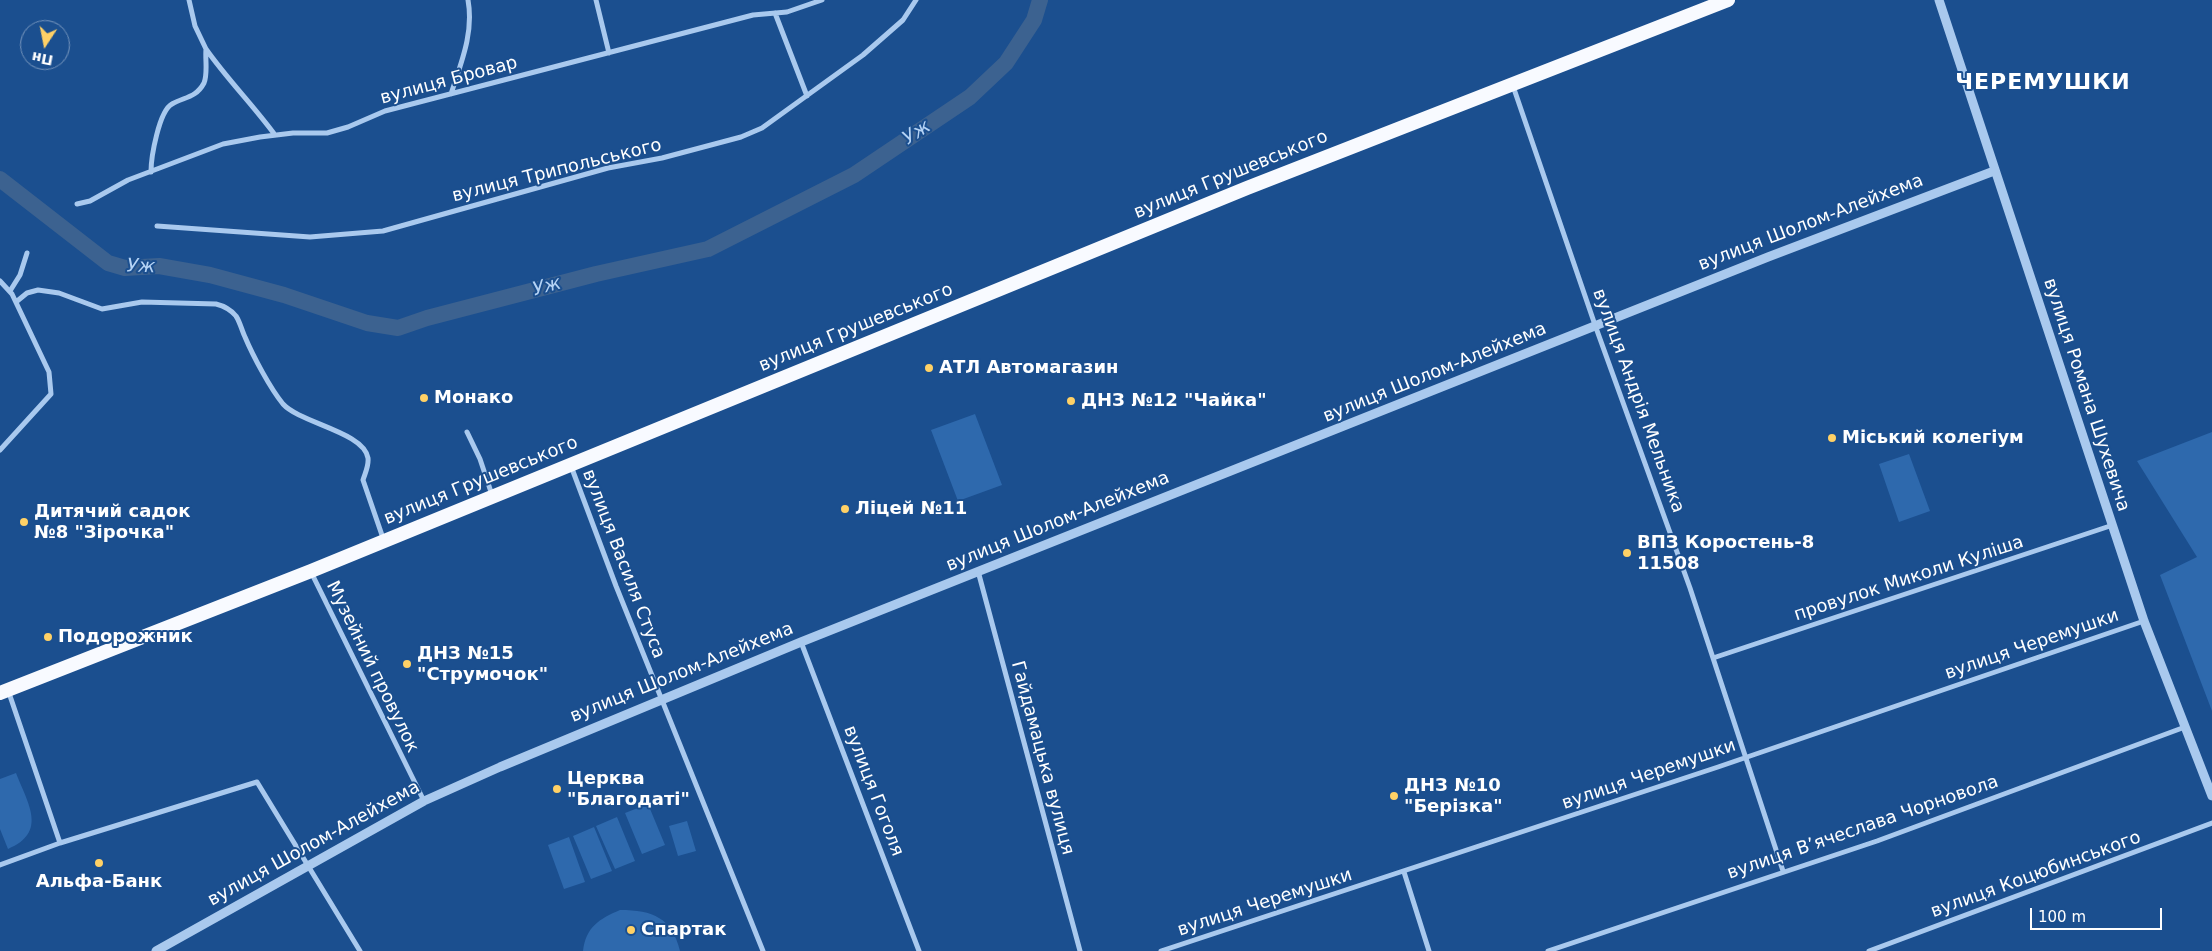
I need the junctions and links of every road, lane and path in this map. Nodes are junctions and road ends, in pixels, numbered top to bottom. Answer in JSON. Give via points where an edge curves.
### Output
{"nodes":[{"id":1,"x":189,"y":0,"type":"edge"},
{"id":2,"x":468,"y":0,"type":"edge"},
{"id":3,"x":596,"y":0,"type":"edge"},
{"id":4,"x":822,"y":0,"type":"edge"},
{"id":5,"x":916,"y":0,"type":"edge"},
{"id":6,"x":1728,"y":0,"type":"edge"},
{"id":7,"x":1939,"y":0,"type":"edge"},
{"id":8,"x":775,"y":14,"type":"junction"},
{"id":9,"x":206,"y":49,"type":"junction"},
{"id":10,"x":609,"y":53,"type":"junction"},
{"id":11,"x":1513,"y":84,"type":"junction"},
{"id":12,"x":451,"y":94,"type":"junction"},
{"id":13,"x":807,"y":96,"type":"junction"},
{"id":14,"x":275,"y":135,"type":"junction"},
{"id":15,"x":1994,"y":171,"type":"junction"},
{"id":16,"x":151,"y":172,"type":"junction"},
{"id":17,"x":77,"y":204,"type":"dead end"},
{"id":18,"x":157,"y":226,"type":"dead end"},
{"id":19,"x":27,"y":252,"type":"dead end"},
{"id":20,"x":0,"y":281,"type":"edge"},
{"id":21,"x":10,"y":290,"type":"junction"},
{"id":22,"x":16,"y":302,"type":"junction"},
{"id":23,"x":1595,"y":325,"type":"junction"},
{"id":24,"x":467,"y":432,"type":"dead end"},
{"id":25,"x":0,"y":450,"type":"edge"},
{"id":26,"x":570,"y":465,"type":"junction"},
{"id":27,"x":492,"y":496,"type":"junction"},
{"id":28,"x":2112,"y":526,"type":"junction"},
{"id":29,"x":384,"y":541,"type":"junction"},
{"id":30,"x":311,"y":571,"type":"junction"},
{"id":31,"x":978,"y":571,"type":"junction"},
{"id":32,"x":2144,"y":621,"type":"junction"},
{"id":33,"x":801,"y":642,"type":"junction"},
{"id":34,"x":1713,"y":658,"type":"junction"},
{"id":35,"x":4,"y":692,"type":"edge"},
{"id":36,"x":661,"y":699,"type":"junction"},
{"id":37,"x":2185,"y":727,"type":"junction"},
{"id":38,"x":1745,"y":757,"type":"junction"},
{"id":39,"x":2212,"y":796,"type":"edge"},
{"id":40,"x":424,"y":801,"type":"junction"},
{"id":41,"x":2212,"y":824,"type":"edge"},
{"id":42,"x":60,"y":843,"type":"junction"},
{"id":43,"x":0,"y":864,"type":"edge"},
{"id":44,"x":308,"y":866,"type":"junction"},
{"id":45,"x":1783,"y":871,"type":"junction"},
{"id":46,"x":1404,"y":872,"type":"junction"},
{"id":47,"x":1173,"y":949,"type":"edge"},
{"id":48,"x":156,"y":951,"type":"edge"},
{"id":49,"x":360,"y":951,"type":"edge"},
{"id":50,"x":763,"y":951,"type":"edge"},
{"id":51,"x":919,"y":951,"type":"edge"},
{"id":52,"x":1080,"y":951,"type":"edge"},
{"id":53,"x":1161,"y":951,"type":"edge"},
{"id":54,"x":1429,"y":951,"type":"edge"},
{"id":55,"x":1548,"y":951,"type":"edge"},
{"id":56,"x":1869,"y":951,"type":"edge"}],
"edges":[{"from":1,"to":9,"type":"street","via":[[195,26]]},
{"from":2,"to":12,"type":"street","via":[[470,24],[465,52]]},
{"from":3,"to":10,"type":"street"},
{"from":4,"to":8,"type":"street","name":"вулиця Бровар"},
{"from":5,"to":13,"type":"street","name":"вулиця Трипольського","via":[[903,20],[863,55]]},
{"from":6,"to":11,"type":"highway","name":"вулиця Грушевського"},
{"from":7,"to":15,"type":"street","name":"вулиця Романа Шухевича"},
{"from":8,"to":10,"type":"street","name":"вулиця Бровар","via":[[753,15]]},
{"from":8,"to":13,"type":"street"},
{"from":9,"to":14,"type":"street"},
{"from":9,"to":16,"type":"street","via":[[204,83],[196,94],[172,103],[160,117],[151,155]]},
{"from":10,"to":12,"type":"street","name":"вулиця Бровар"},
{"from":11,"to":23,"type":"street","name":"вулиця Андрія Мельника"},
{"from":11,"to":26,"type":"highway","name":"вулиця Грушевського","via":[[1247,188]]},
{"from":12,"to":14,"type":"street","name":"вулиця Бровар","via":[[385,111],[327,133]]},
{"from":13,"to":18,"type":"street","name":"вулиця Трипольського","via":[[762,128],[741,137],[662,158],[608,168],[383,231],[310,238]]},
{"from":14,"to":16,"type":"street","name":"вулиця Бровар","via":[[223,144]]},
{"from":15,"to":23,"type":"street","name":"вулиця Шолом-Алейхема"},
{"from":15,"to":28,"type":"street","name":"вулиця Романа Шухевича"},
{"from":16,"to":17,"type":"street","name":"вулиця Бровар"},
{"from":19,"to":21,"type":"street","via":[[20,275]]},
{"from":20,"to":21,"type":"street"},
{"from":21,"to":22,"type":"street"},
{"from":22,"to":25,"type":"street","via":[[49,372],[51,394]]},
{"from":22,"to":29,"type":"street","via":[[27,293],[38,290],[59,293],[102,309],[142,302],[216,304],[227,308],[236,316],[249,346],[283,404],[301,416],[354,440],[366,452],[367,471],[363,480]]},
{"from":23,"to":31,"type":"street","name":"вулиця Шолом-Алейхема"},
{"from":23,"to":34,"type":"street","name":"вулиця Андрія Мельника"},
{"from":24,"to":27,"type":"street"},
{"from":26,"to":27,"type":"highway","name":"вулиця Грушевського"},
{"from":26,"to":36,"type":"street","name":"вулиця Василя Стуса"},
{"from":27,"to":29,"type":"highway","name":"вулиця Грушевського"},
{"from":28,"to":32,"type":"street","name":"вулиця Романа Шухевича"},
{"from":28,"to":34,"type":"street","name":"провулок Миколи Куліша"},
{"from":29,"to":30,"type":"highway","name":"вулиця Грушевського"},
{"from":30,"to":35,"type":"highway","name":"вулиця Грушевського"},
{"from":30,"to":40,"type":"street","name":"Музейний провулок"},
{"from":31,"to":33,"type":"street","name":"вулиця Шолом-Алейхема"},
{"from":31,"to":52,"type":"street","name":"Гайдамацька вулиця"},
{"from":32,"to":37,"type":"street","name":"вулиця Романа Шухевича"},
{"from":32,"to":38,"type":"street","name":"вулиця Черемушки"},
{"from":33,"to":36,"type":"street","name":"вулиця Шолом-Алейхема"},
{"from":33,"to":51,"type":"street","name":"вулиця Гоголя"},
{"from":34,"to":38,"type":"street","name":"вулиця Андрія Мельника"},
{"from":35,"to":42,"type":"street"},
{"from":36,"to":40,"type":"street","name":"вулиця Шолом-Алейхема"},
{"from":36,"to":50,"type":"street","name":"вулиця Василя Стуса"},
{"from":37,"to":39,"type":"street","name":"вулиця Романа Шухевича"},
{"from":37,"to":45,"type":"street","name":"вулиця Вʼячеслава Чорновола","via":[[1877,841]]},
{"from":38,"to":45,"type":"street","name":"вулиця Андрія Мельника"},
{"from":38,"to":46,"type":"street","name":"вулиця Черемушки"},
{"from":40,"to":44,"type":"street","name":"вулиця Шолом-Алейхема"},
{"from":41,"to":56,"type":"street","name":"вулиця Коцюбинського"},
{"from":42,"to":43,"type":"street"},
{"from":42,"to":44,"type":"street","via":[[257,782]]},
{"from":44,"to":48,"type":"street","name":"вулиця Шолом-Алейхема"},
{"from":44,"to":49,"type":"street"},
{"from":45,"to":55,"type":"street","name":"вулиця Вʼячеслава Чорновола"},
{"from":46,"to":47,"type":"street","name":"вулиця Черемушки"},
{"from":46,"to":54,"type":"street"},
{"from":47,"to":53,"type":"street","name":"вулиця Черемушки"}]}
